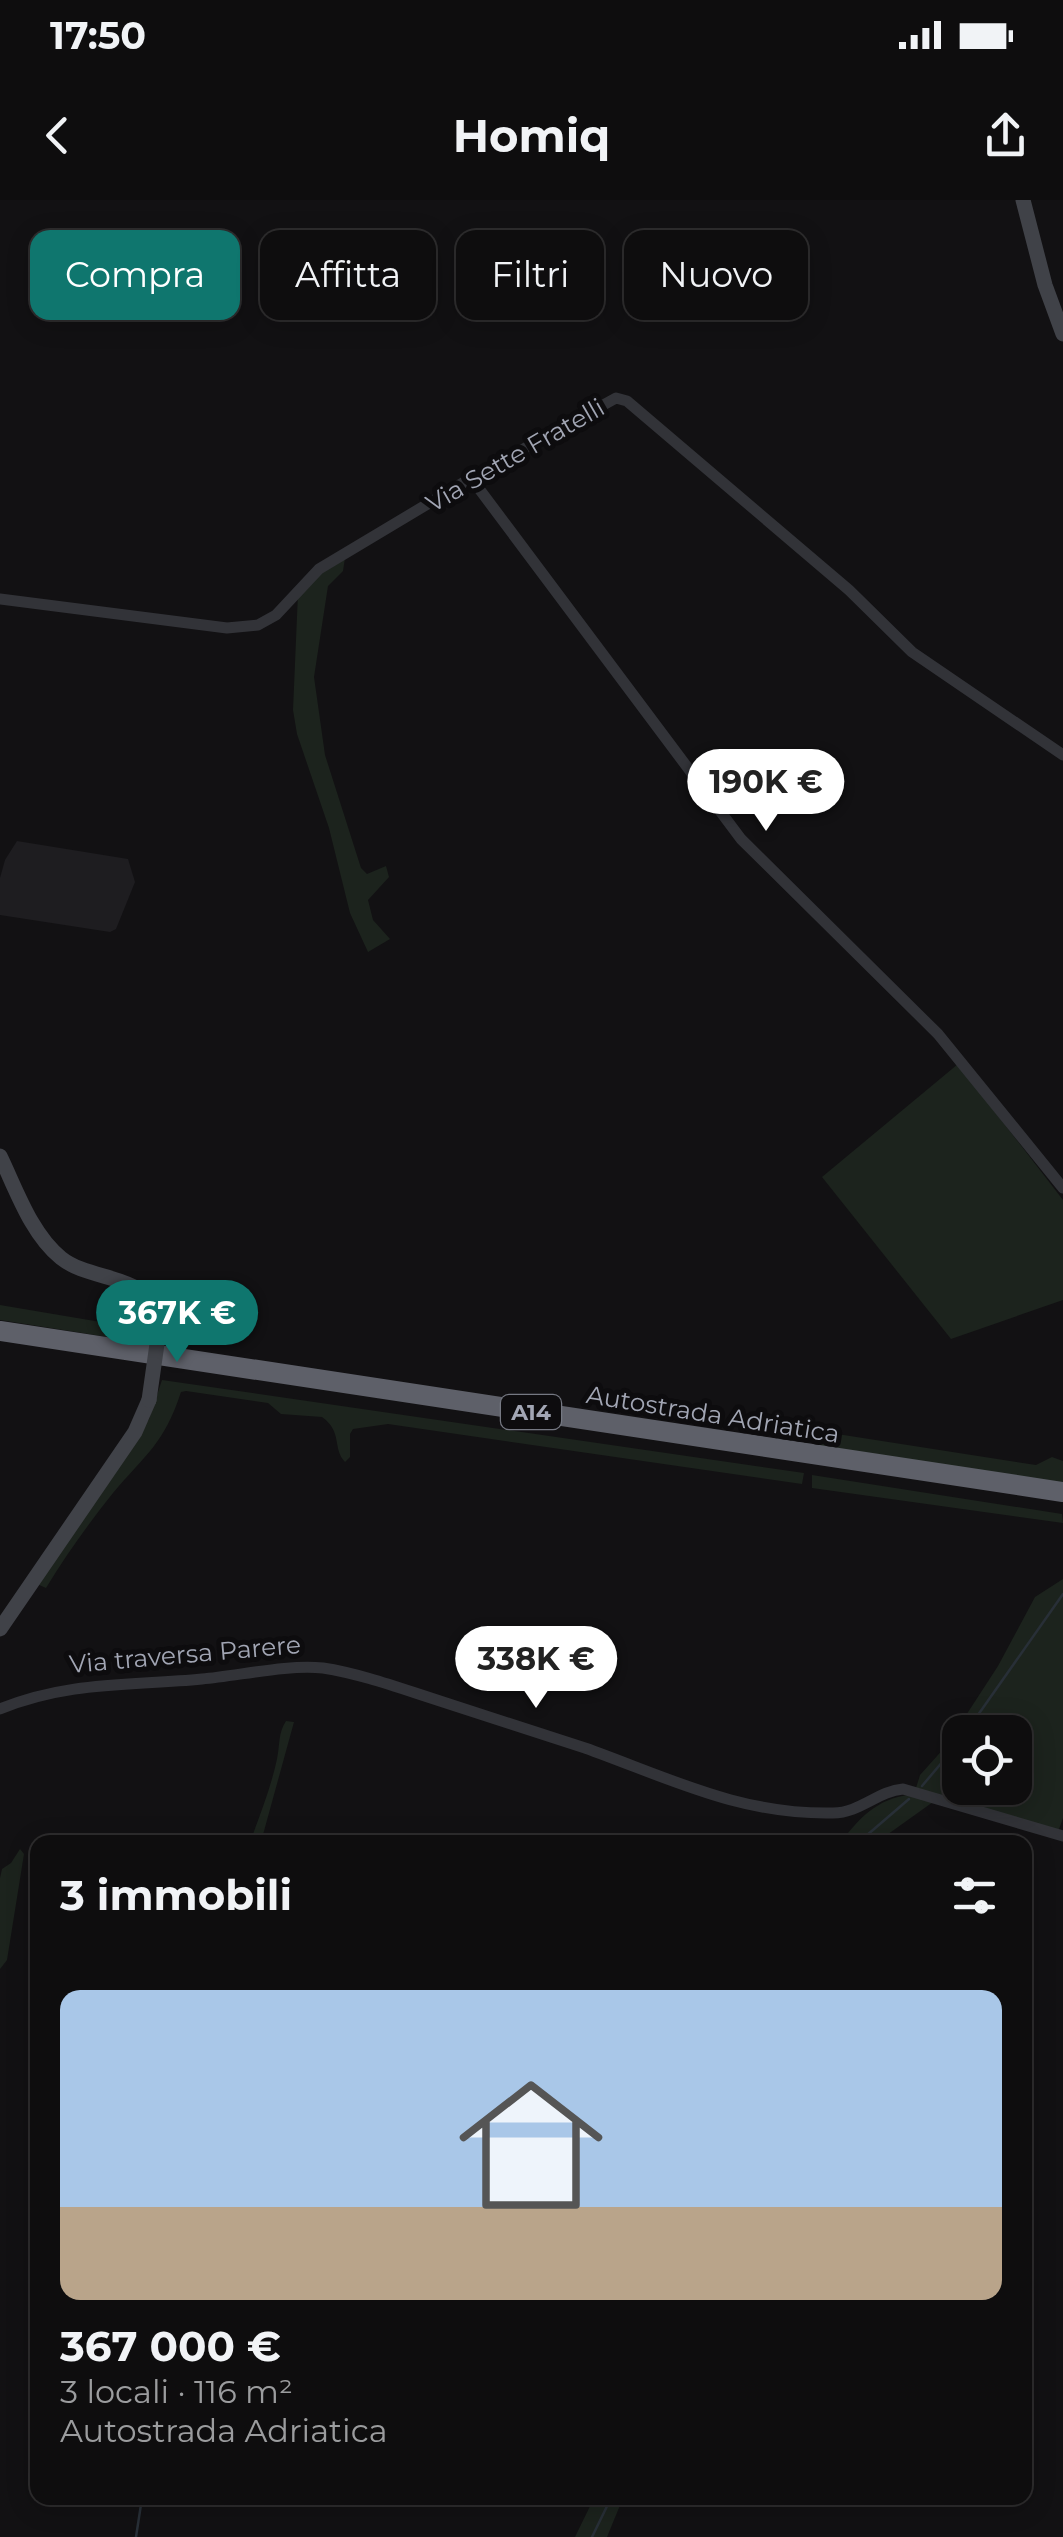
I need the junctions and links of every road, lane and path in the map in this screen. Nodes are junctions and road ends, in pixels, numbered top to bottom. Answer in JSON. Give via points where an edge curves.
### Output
{"nodes":[{"id":1,"x":1027,"y":203,"type":"edge"},
{"id":2,"x":1063,"y":334,"type":"edge"},
{"id":3,"x":471,"y":478,"type":"junction"},
{"id":4,"x":0,"y":599,"type":"edge"},
{"id":5,"x":1063,"y":755,"type":"edge"},
{"id":6,"x":0,"y":1156,"type":"edge"},
{"id":7,"x":1063,"y":1188,"type":"edge"},
{"id":8,"x":0,"y":1330,"type":"edge"},
{"id":9,"x":0,"y":1344,"type":"edge"},
{"id":10,"x":1063,"y":1492,"type":"edge"},
{"id":11,"x":1063,"y":1506,"type":"edge"},
{"id":12,"x":0,"y":1628,"type":"edge"},
{"id":13,"x":0,"y":1709,"type":"edge"},
{"id":14,"x":1063,"y":1836,"type":"edge"}],
"edges":[{"from":1,"to":2,"type":"street"},
{"from":3,"to":4,"type":"street","name":"Via Sette Fratelli","via":[[319,569],[258,625],[226,628]]},
{"from":3,"to":5,"type":"street","name":"Via Sette Fratelli","via":[[607,402],[627,401],[912,652]]},
{"from":3,"to":7,"type":"street","via":[[742,839],[938,1034]]},
{"from":6,"to":12,"type":"street","bridge":true,"via":[[56,1254],[143,1290],[160,1323],[149,1400],[134,1432]]},
{"from":8,"to":10,"type":"highway","name":"Autostrada Adriatica","number":"A14"},
{"from":9,"to":11,"type":"highway","name":"Autostrada Adriatica","number":"A14"},
{"from":13,"to":14,"type":"street","name":"Via traversa Parere","via":[[85,1685],[320,1668],[751,1807],[834,1814],[903,1789]]}]}
